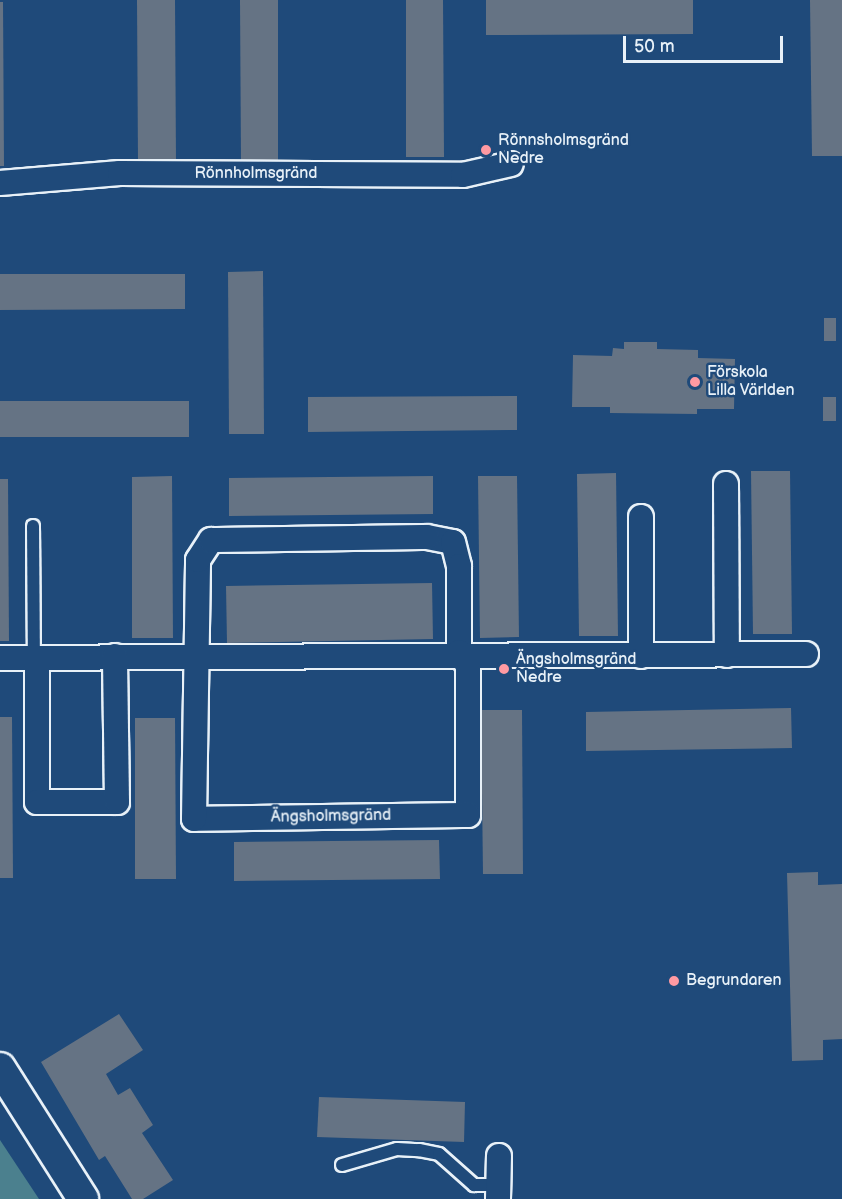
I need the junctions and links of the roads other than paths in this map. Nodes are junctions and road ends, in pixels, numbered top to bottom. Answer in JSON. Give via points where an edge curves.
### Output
{"nodes":[{"id":1,"x":511,"y":164,"type":"dead end"},
{"id":2,"x":0,"y":183,"type":"edge"},
{"id":3,"x":726,"y":484,"type":"dead end"},
{"id":4,"x":641,"y":517,"type":"dead end"},
{"id":5,"x":33,"y":526,"type":"dead end"},
{"id":6,"x":459,"y":652,"type":"junction"},
{"id":7,"x":806,"y":654,"type":"dead end"},
{"id":8,"x":196,"y":655,"type":"junction"},
{"id":9,"x":727,"y":655,"type":"junction"},
{"id":10,"x":115,"y":656,"type":"junction"},
{"id":11,"x":641,"y":656,"type":"junction"},
{"id":12,"x":0,"y":658,"type":"edge"},
{"id":13,"x":35,"y":658,"type":"junction"},
{"id":14,"x":0,"y":1068,"type":"edge"},
{"id":15,"x":499,"y":1156,"type":"dead end"},
{"id":16,"x":342,"y":1165,"type":"dead end"},
{"id":17,"x":499,"y":1192,"type":"edge"},
{"id":18,"x":82,"y":1199,"type":"edge"}],
"edges":[{"from":1,"to":2,"type":"street","name":"Rönnholmsgränd","via":[[464,175],[120,173]]},
{"from":3,"to":9,"type":"street"},
{"from":4,"to":11,"type":"street"},
{"from":5,"to":13,"type":"lane"},
{"from":6,"to":8,"type":"street"},
{"from":6,"to":8,"type":"street","name":"Ängsholmsgränd","via":[[453,542],[427,537],[211,540],[198,560]]},
{"from":6,"to":8,"type":"street","name":"Ängsholmsgränd","via":[[468,666],[468,815],[194,819],[192,678]]},
{"from":6,"to":11,"type":"street"},
{"from":7,"to":9,"type":"street"},
{"from":8,"to":10,"type":"street"},
{"from":9,"to":11,"type":"street"},
{"from":10,"to":13,"type":"street"},
{"from":10,"to":13,"type":"street","via":[[117,802],[37,802]]},
{"from":12,"to":13,"type":"street"},
{"from":14,"to":18,"type":"street"},
{"from":15,"to":17,"type":"street"},
{"from":16,"to":17,"type":"lane","via":[[397,1149],[419,1150],[439,1154],[474,1185]]}]}
